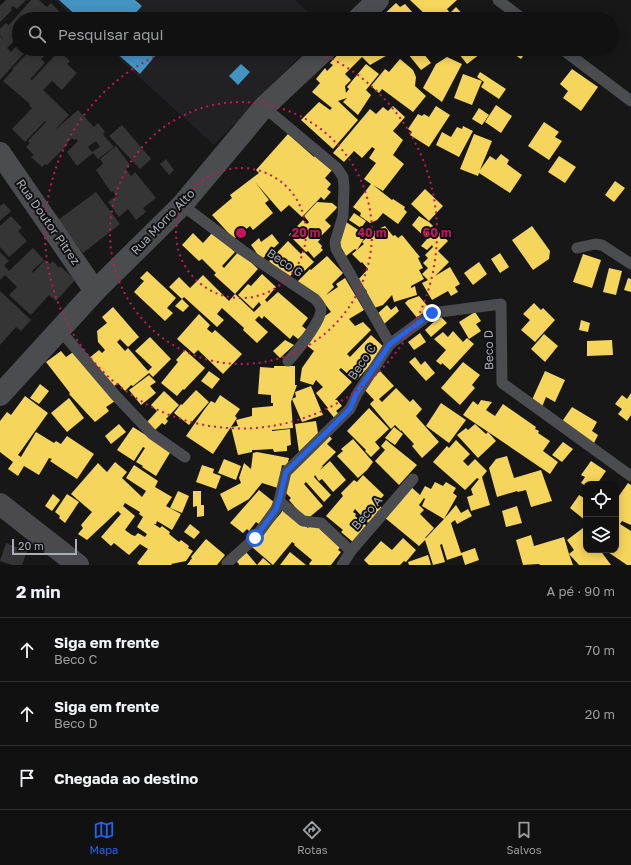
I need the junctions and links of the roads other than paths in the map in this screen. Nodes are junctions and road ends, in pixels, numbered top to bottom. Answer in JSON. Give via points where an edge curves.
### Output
{"nodes":[{"id":1,"x":378,"y":0,"type":"edge"},
{"id":2,"x":498,"y":0,"type":"edge"},
{"id":3,"x":365,"y":12,"type":"edge"},
{"id":4,"x":514,"y":12,"type":"edge"},
{"id":5,"x":319,"y":56,"type":"edge"},
{"id":6,"x":571,"y":56,"type":"edge"},
{"id":7,"x":631,"y":102,"type":"edge"},
{"id":8,"x":264,"y":108,"type":"junction"},
{"id":9,"x":0,"y":153,"type":"edge"},
{"id":10,"x":182,"y":205,"type":"junction"},
{"id":11,"x":577,"y":248,"type":"dead end"},
{"id":12,"x":631,"y":264,"type":"edge"},
{"id":13,"x":95,"y":291,"type":"junction"},
{"id":14,"x":59,"y":329,"type":"junction"},
{"id":15,"x":390,"y":344,"type":"junction"},
{"id":16,"x":288,"y":361,"type":"dead end"},
{"id":17,"x":0,"y":395,"type":"edge"},
{"id":18,"x":185,"y":458,"type":"dead end"},
{"id":19,"x":631,"y":476,"type":"edge"},
{"id":20,"x":413,"y":479,"type":"dead end"},
{"id":21,"x":279,"y":501,"type":"junction"},
{"id":22,"x":0,"y":504,"type":"edge"},
{"id":23,"x":351,"y":551,"type":"junction"},
{"id":24,"x":227,"y":563,"type":"dead end"},
{"id":25,"x":78,"y":565,"type":"edge"},
{"id":26,"x":342,"y":565,"type":"edge"}],
"edges":[{"from":1,"to":3,"type":"street"},
{"from":2,"to":4,"type":"lane"},
{"from":5,"to":8,"type":"street","name":"Rua Morro Alto"},
{"from":6,"to":7,"type":"lane"},
{"from":8,"to":10,"type":"street","name":"Rua Morro Alto"},
{"from":8,"to":15,"type":"lane","name":"Beco C","via":[[337,168],[343,177],[343,216],[335,242],[336,249]]},
{"from":9,"to":13,"type":"street","name":"Rua Doutor Pitrez"},
{"from":10,"to":13,"type":"street","name":"Rua Morro Alto"},
{"from":10,"to":16,"type":"lane","name":"Beco G","via":[[320,304],[319,317]]},
{"from":11,"to":12,"type":"lane","via":[[602,244]]},
{"from":13,"to":14,"type":"street","name":"Rua Morro Alto"},
{"from":14,"to":17,"type":"street","name":"Rua Morro Alto"},
{"from":14,"to":18,"type":"lane","via":[[152,434]]},
{"from":15,"to":19,"type":"lane","name":"Beco D","via":[[432,313],[501,304],[502,383]]},
{"from":15,"to":21,"type":"lane","name":"Beco C","via":[[356,394],[350,409],[286,472]]},
{"from":20,"to":23,"type":"lane","name":"Beco A"},
{"from":21,"to":23,"type":"lane","via":[[303,521],[321,522]]},
{"from":21,"to":24,"type":"lane","name":"Beco C","via":[[255,538]]},
{"from":22,"to":25,"type":"street"},
{"from":23,"to":26,"type":"lane","name":"Beco A"}]}
